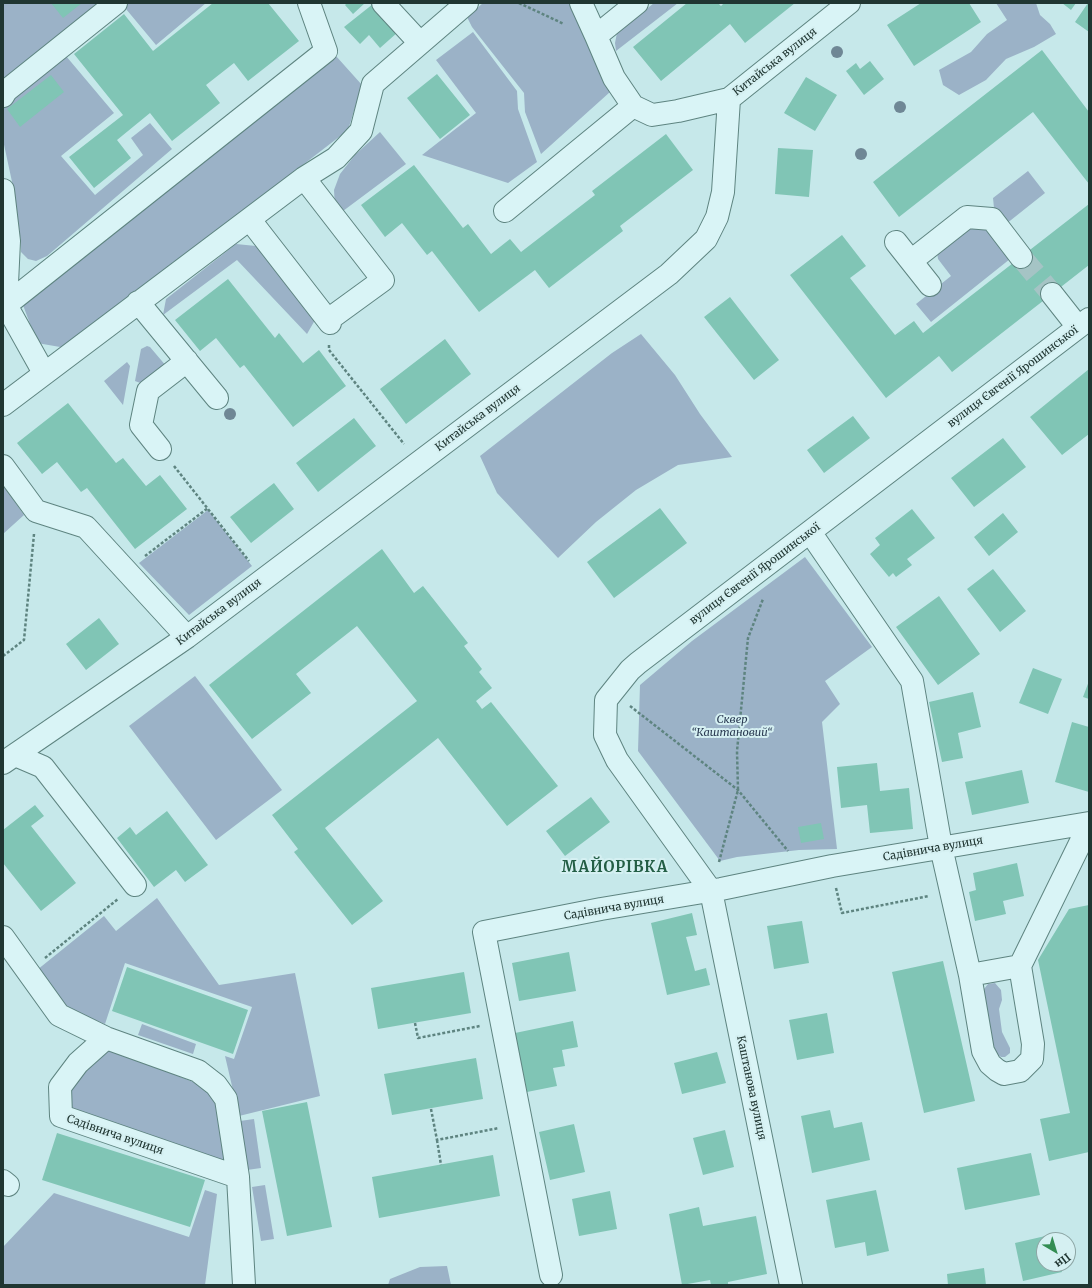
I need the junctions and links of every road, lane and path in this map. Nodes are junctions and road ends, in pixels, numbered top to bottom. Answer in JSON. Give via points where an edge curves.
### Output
{"nodes":[{"id":1,"x":116,"y":3,"type":"edge"},
{"id":2,"x":309,"y":3,"type":"edge"},
{"id":3,"x":383,"y":3,"type":"edge"},
{"id":4,"x":467,"y":3,"type":"edge"},
{"id":5,"x":519,"y":3,"type":"edge"},
{"id":6,"x":581,"y":3,"type":"edge"},
{"id":7,"x":637,"y":3,"type":"edge"},
{"id":8,"x":850,"y":3,"type":"edge"},
{"id":9,"x":596,"y":36,"type":"junction"},
{"id":10,"x":420,"y":43,"type":"junction"},
{"id":11,"x":3,"y":96,"type":"edge"},
{"id":12,"x":729,"y":98,"type":"junction"},
{"id":13,"x":633,"y":106,"type":"junction"},
{"id":14,"x":304,"y":178,"type":"junction"},
{"id":15,"x":3,"y":190,"type":"edge"},
{"id":16,"x":505,"y":211,"type":"dead end"},
{"id":17,"x":250,"y":220,"type":"junction"},
{"id":18,"x":896,"y":242,"type":"dead end"},
{"id":19,"x":1021,"y":256,"type":"tunnel mouth"},
{"id":20,"x":911,"y":261,"type":"junction"},
{"id":21,"x":930,"y":285,"type":"dead end"},
{"id":22,"x":1052,"y":294,"type":"tunnel mouth"},
{"id":23,"x":138,"y":302,"type":"junction"},
{"id":24,"x":6,"y":305,"type":"junction"},
{"id":25,"x":329,"y":321,"type":"junction"},
{"id":26,"x":1083,"y":323,"type":"edge"},
{"id":27,"x":186,"y":361,"type":"junction"},
{"id":28,"x":44,"y":373,"type":"junction"},
{"id":29,"x":217,"y":398,"type":"dead end"},
{"id":30,"x":3,"y":405,"type":"edge"},
{"id":31,"x":160,"y":449,"type":"joint"},
{"id":32,"x":408,"y":449,"type":"dead end"},
{"id":33,"x":3,"y":466,"type":"edge"},
{"id":34,"x":208,"y":508,"type":"junction"},
{"id":35,"x":36,"y":512,"type":"junction"},
{"id":36,"x":810,"y":532,"type":"junction"},
{"id":37,"x":143,"y":558,"type":"dead end"},
{"id":38,"x":253,"y":567,"type":"dead end"},
{"id":39,"x":766,"y":594,"type":"dead end"},
{"id":40,"x":187,"y":637,"type":"junction"},
{"id":41,"x":3,"y":656,"type":"edge"},
{"id":42,"x":629,"y":706,"type":"dead end"},
{"id":43,"x":9,"y":759,"type":"edge"},
{"id":44,"x":738,"y":790,"type":"junction"},
{"id":45,"x":1089,"y":824,"type":"edge"},
{"id":46,"x":941,"y":847,"type":"junction"},
{"id":47,"x":719,"y":866,"type":"dead end"},
{"id":48,"x":832,"y":866,"type":"junction"},
{"id":49,"x":804,"y":871,"type":"junction"},
{"id":50,"x":135,"y":885,"type":"joint"},
{"id":51,"x":711,"y":891,"type":"junction"},
{"id":52,"x":951,"y":892,"type":"junction"},
{"id":53,"x":3,"y":937,"type":"edge"},
{"id":54,"x":1020,"y":966,"type":"junction"},
{"id":55,"x":27,"y":973,"type":"junction"},
{"id":56,"x":970,"y":975,"type":"junction"},
{"id":57,"x":502,"y":1022,"type":"junction"},
{"id":58,"x":415,"y":1023,"type":"dead end"},
{"id":59,"x":106,"y":1038,"type":"junction"},
{"id":60,"x":431,"y":1109,"type":"dead end"},
{"id":61,"x":521,"y":1123,"type":"junction"},
{"id":62,"x":437,"y":1140,"type":"junction"},
{"id":63,"x":441,"y":1164,"type":"dead end"},
{"id":64,"x":238,"y":1177,"type":"junction"},
{"id":65,"x":551,"y":1275,"type":"dead end"},
{"id":66,"x":244,"y":1285,"type":"edge"},
{"id":67,"x":791,"y":1285,"type":"edge"}],
"edges":[{"from":1,"to":11,"type":"street"},
{"from":2,"to":24,"type":"street","via":[[326,51]]},
{"from":3,"to":10,"type":"street"},
{"from":4,"to":10,"type":"street"},
{"from":5,"to":9,"type":"path"},
{"from":6,"to":9,"type":"street"},
{"from":7,"to":9,"type":"street"},
{"from":8,"to":12,"type":"street","name":"Китайська вулиця"},
{"from":9,"to":13,"type":"street","via":[[614,78]]},
{"from":10,"to":14,"type":"street","via":[[373,84],[361,131],[336,158]]},
{"from":12,"to":13,"type":"street","via":[[652,115]]},
{"from":12,"to":40,"type":"street","name":"Китайська вулиця","via":[[723,192],[717,217],[706,239],[669,274]]},
{"from":13,"to":16,"type":"street"},
{"from":14,"to":17,"type":"street"},
{"from":14,"to":25,"type":"street","via":[[383,280]]},
{"from":15,"to":24,"type":"street","via":[[10,241]]},
{"from":17,"to":23,"type":"street"},
{"from":17,"to":25,"type":"street"},
{"from":18,"to":20,"type":"street"},
{"from":19,"to":20,"type":"street","via":[[992,219],[967,217]]},
{"from":20,"to":21,"type":"street"},
{"from":22,"to":26,"type":"street"},
{"from":23,"to":27,"type":"street"},
{"from":23,"to":28,"type":"street"},
{"from":24,"to":28,"type":"street"},
{"from":25,"to":32,"type":"path","via":[[329,350]]},
{"from":26,"to":36,"type":"street","name":"вулиця Євгенії Ярошинської"},
{"from":27,"to":29,"type":"street"},
{"from":27,"to":31,"type":"street","via":[[148,391],[142,425]]},
{"from":28,"to":30,"type":"street"},
{"from":31,"to":34,"type":"path"},
{"from":33,"to":35,"type":"street"},
{"from":34,"to":37,"type":"path"},
{"from":34,"to":38,"type":"path"},
{"from":35,"to":40,"type":"street","via":[[86,527]]},
{"from":35,"to":41,"type":"path","via":[[24,640]]},
{"from":36,"to":46,"type":"street","via":[[912,681]]},
{"from":36,"to":51,"type":"street","name":"вулиця Євгенії Ярошинської","via":[[638,663],[606,700],[605,735],[617,760]]},
{"from":39,"to":44,"type":"path","via":[[748,638],[737,751]]},
{"from":40,"to":43,"type":"street","name":"Китайська вулиця"},
{"from":42,"to":44,"type":"path"},
{"from":43,"to":50,"type":"street","via":[[43,767]]},
{"from":44,"to":47,"type":"path"},
{"from":44,"to":49,"type":"path"},
{"from":45,"to":46,"type":"street","name":"Садівнича вулиця"},
{"from":45,"to":54,"type":"street"},
{"from":46,"to":48,"type":"street","name":"Садівнича вулиця"},
{"from":46,"to":52,"type":"street"},
{"from":48,"to":49,"type":"street","name":"Садівнича вулиця"},
{"from":48,"to":52,"type":"path","via":[[842,913]]},
{"from":49,"to":51,"type":"street","name":"Садівнича вулиця"},
{"from":50,"to":55,"type":"path"},
{"from":51,"to":57,"type":"street","name":"Садівнича вулиця","via":[[484,932]]},
{"from":51,"to":67,"type":"street","name":"Каштанова вулиця"},
{"from":52,"to":56,"type":"street"},
{"from":53,"to":55,"type":"street"},
{"from":54,"to":56,"type":"street"},
{"from":54,"to":56,"type":"street","via":[[1033,1051],[1032,1059],[1026,1067],[1012,1073],[1004,1074],[997,1070],[986,1058]]},
{"from":55,"to":59,"type":"street","via":[[59,1016]]},
{"from":57,"to":58,"type":"path","via":[[418,1038]]},
{"from":57,"to":61,"type":"street","name":"Садівнича вулиця"},
{"from":59,"to":64,"type":"street","via":[[198,1071],[216,1085],[226,1099]]},
{"from":59,"to":64,"type":"street","name":"Садівнича вулиця","via":[[78,1063],[60,1086],[61,1116]]},
{"from":60,"to":62,"type":"path"},
{"from":61,"to":62,"type":"path"},
{"from":61,"to":65,"type":"street","name":"Садівнича вулиця"},
{"from":62,"to":63,"type":"path"},
{"from":64,"to":66,"type":"street"}]}
